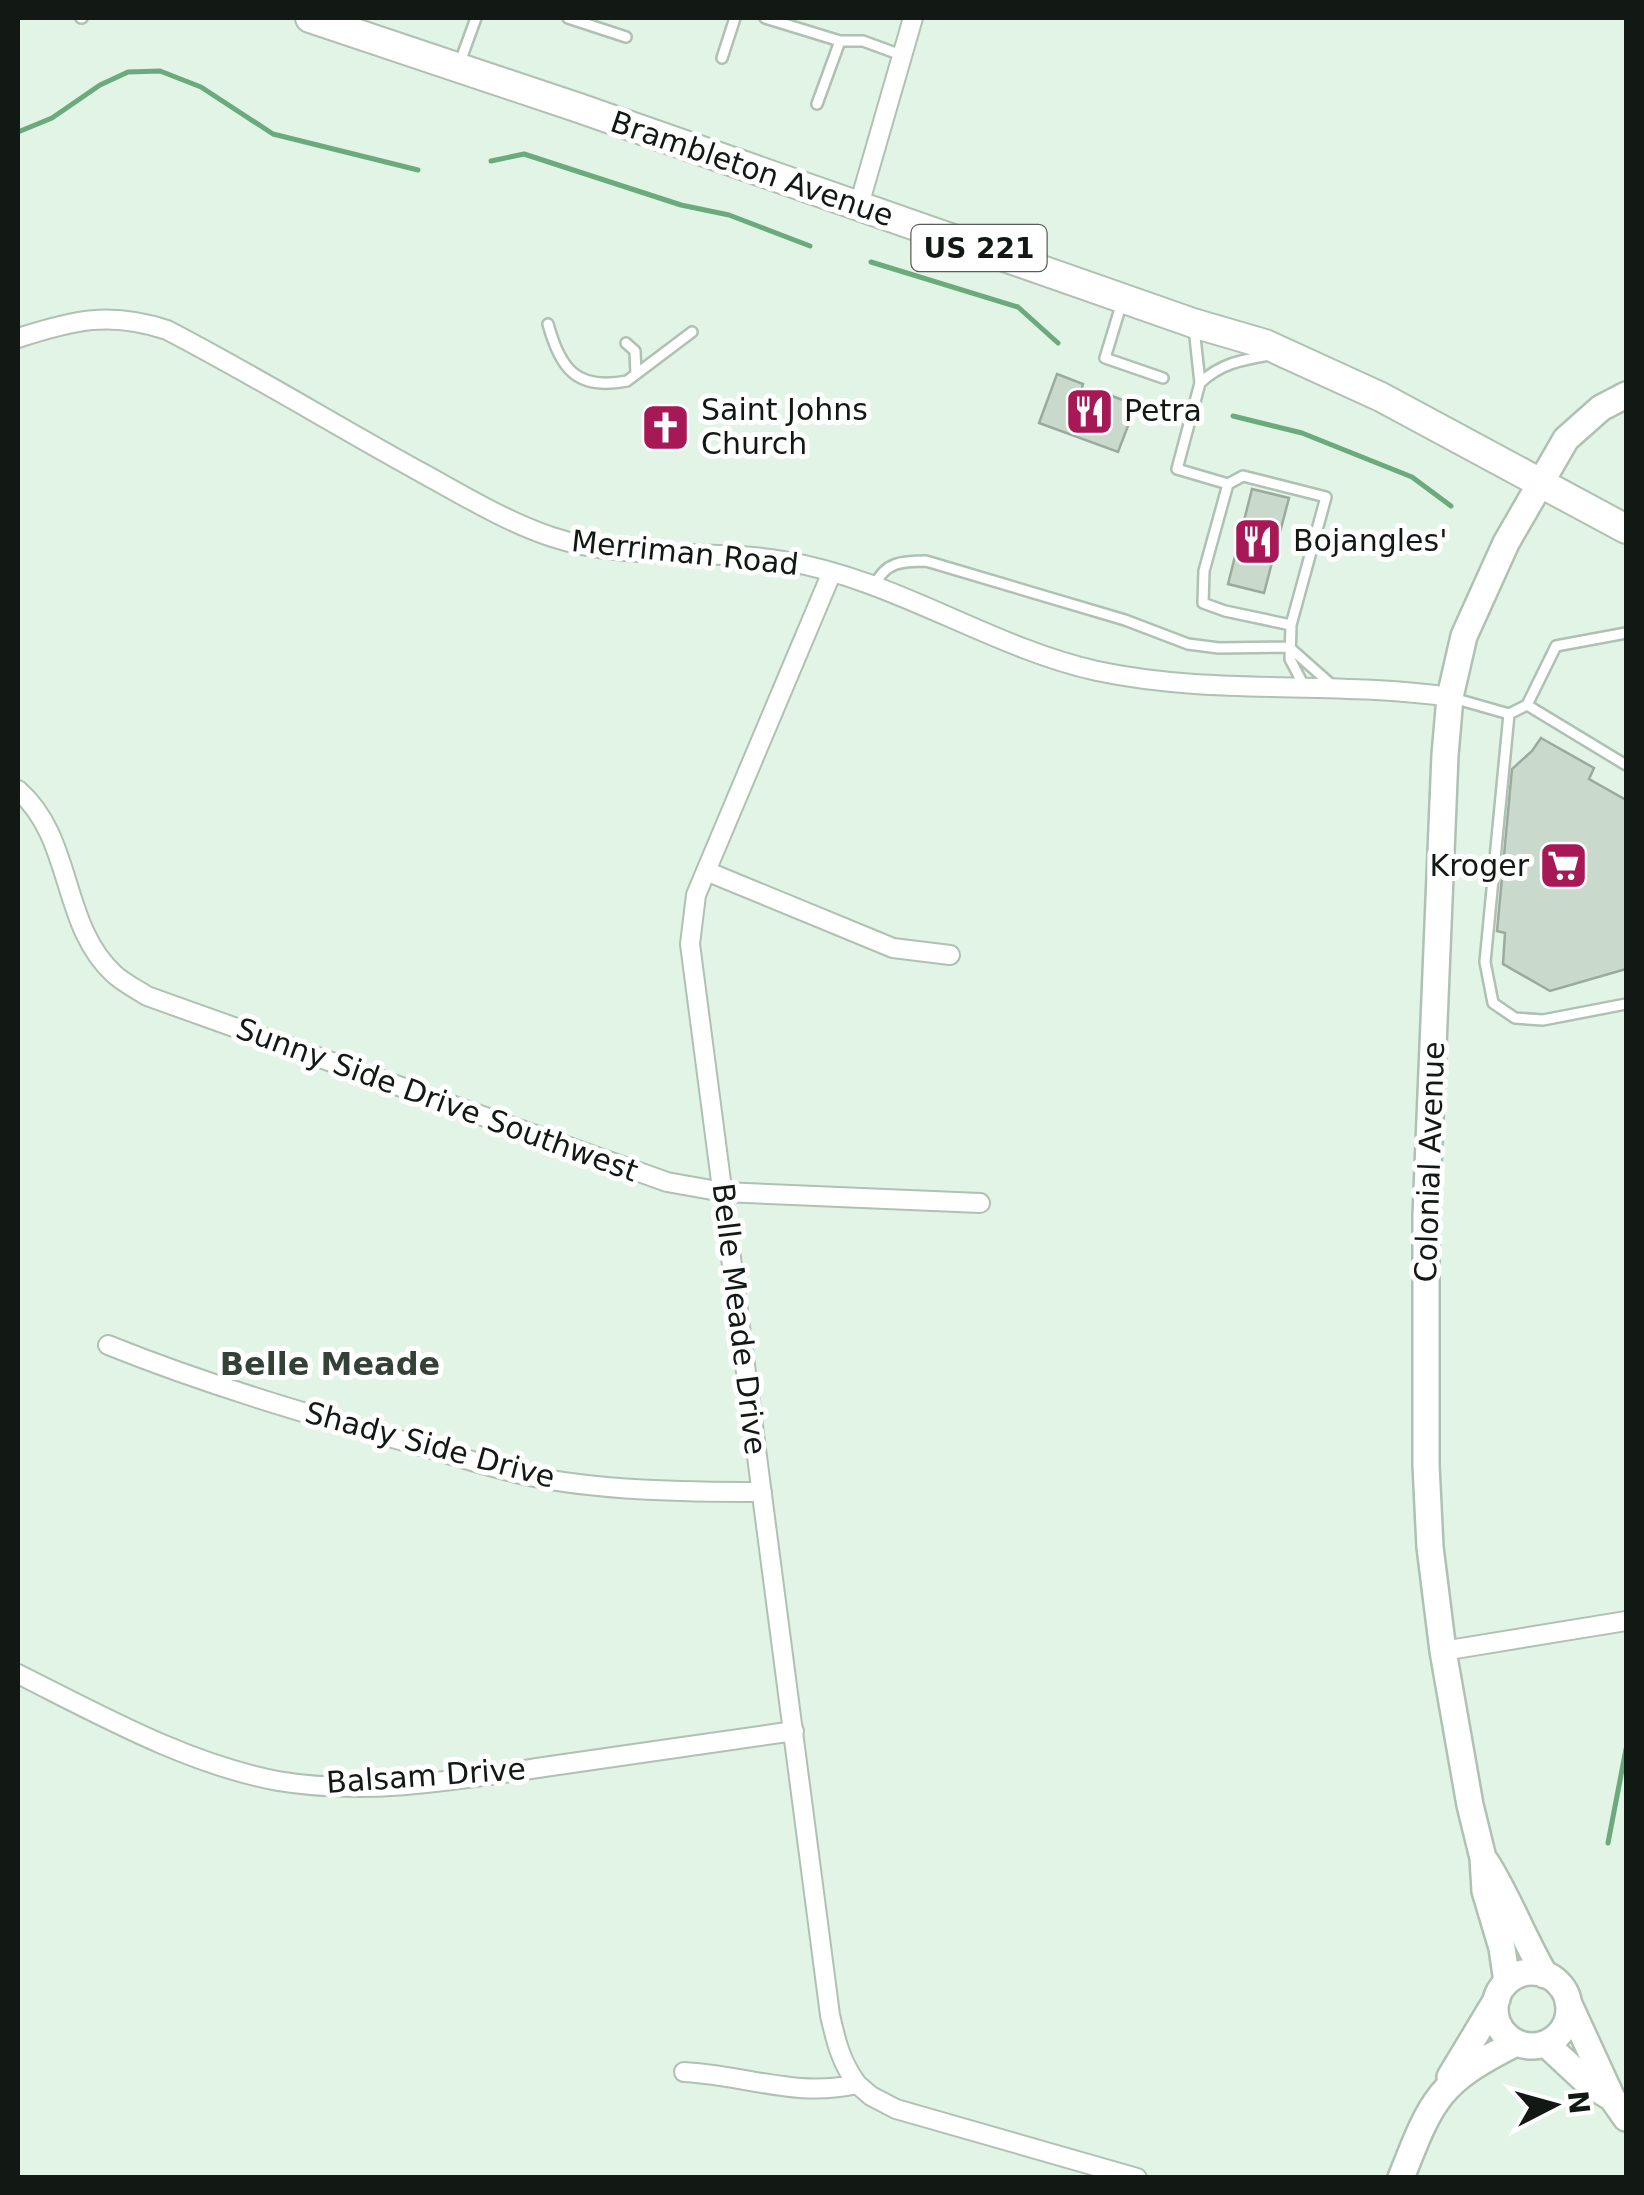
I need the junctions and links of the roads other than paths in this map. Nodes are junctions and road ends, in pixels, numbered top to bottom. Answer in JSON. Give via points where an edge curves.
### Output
{"nodes":[{"id":1,"x":310,"y":18,"type":"edge"},
{"id":2,"x":476,"y":18,"type":"edge"},
{"id":3,"x":568,"y":18,"type":"edge"},
{"id":4,"x":736,"y":18,"type":"edge"},
{"id":5,"x":765,"y":18,"type":"edge"},
{"id":6,"x":814,"y":18,"type":"edge"},
{"id":7,"x":913,"y":18,"type":"edge"},
{"id":8,"x":810,"y":32,"type":"junction"},
{"id":9,"x":626,"y":37,"type":"dead end"},
{"id":10,"x":840,"y":41,"type":"junction"},
{"id":11,"x":902,"y":55,"type":"junction"},
{"id":12,"x":722,"y":58,"type":"dead end"},
{"id":13,"x":458,"y":68,"type":"junction"},
{"id":14,"x":817,"y":104,"type":"dead end"},
{"id":15,"x":859,"y":205,"type":"junction"},
{"id":16,"x":1123,"y":299,"type":"junction"},
{"id":17,"x":1193,"y":323,"type":"junction"},
{"id":18,"x":548,"y":324,"type":"dead end"},
{"id":19,"x":692,"y":332,"type":"dead end"},
{"id":20,"x":18,"y":338,"type":"edge"},
{"id":21,"x":626,"y":343,"type":"dead end"},
{"id":22,"x":1284,"y":353,"type":"junction"},
{"id":23,"x":636,"y":374,"type":"junction"},
{"id":24,"x":1163,"y":378,"type":"dead end"},
{"id":25,"x":1200,"y":383,"type":"junction"},
{"id":26,"x":1626,"y":395,"type":"edge"},
{"id":27,"x":1540,"y":482,"type":"junction"},
{"id":28,"x":1228,"y":484,"type":"junction"},
{"id":29,"x":1626,"y":529,"type":"edge"},
{"id":30,"x":832,"y":572,"type":"junction"},
{"id":31,"x":876,"y":585,"type":"junction"},
{"id":32,"x":1290,"y":625,"type":"junction"},
{"id":33,"x":1626,"y":632,"type":"edge"},
{"id":34,"x":1288,"y":648,"type":"junction"},
{"id":35,"x":1306,"y":688,"type":"junction"},
{"id":36,"x":1338,"y":689,"type":"junction"},
{"id":37,"x":1450,"y":698,"type":"junction"},
{"id":38,"x":1526,"y":704,"type":"junction"},
{"id":39,"x":1510,"y":714,"type":"junction"},
{"id":40,"x":1626,"y":764,"type":"edge"},
{"id":41,"x":18,"y":790,"type":"edge"},
{"id":42,"x":706,"y":871,"type":"junction"},
{"id":43,"x":950,"y":955,"type":"dead end"},
{"id":44,"x":1626,"y":1004,"type":"edge"},
{"id":45,"x":723,"y":1192,"type":"junction"},
{"id":46,"x":980,"y":1203,"type":"dead end"},
{"id":47,"x":108,"y":1346,"type":"dead end"},
{"id":48,"x":762,"y":1492,"type":"junction"},
{"id":49,"x":1626,"y":1621,"type":"edge"},
{"id":50,"x":1444,"y":1651,"type":"junction"},
{"id":51,"x":18,"y":1674,"type":"edge"},
{"id":52,"x":794,"y":1731,"type":"junction"},
{"id":53,"x":1483,"y":1858,"type":"junction"},
{"id":54,"x":1545,"y":1975,"type":"junction"},
{"id":55,"x":1502,"y":1990,"type":"junction"},
{"id":56,"x":1568,"y":2002,"type":"junction"},
{"id":57,"x":1516,"y":2042,"type":"junction"},
{"id":58,"x":1546,"y":2044,"type":"junction"},
{"id":59,"x":684,"y":2072,"type":"dead end"},
{"id":60,"x":858,"y":2084,"type":"junction"},
{"id":61,"x":1443,"y":2091,"type":"junction"},
{"id":62,"x":1620,"y":2108,"type":"edge"},
{"id":63,"x":1137,"y":2178,"type":"edge"},
{"id":64,"x":1401,"y":2178,"type":"edge"}],
"edges":[{"from":1,"to":13,"type":"main road","name":"Brambleton Avenue","number":"US 221"},
{"from":2,"to":13,"type":"lane"},
{"from":3,"to":9,"type":"lane"},
{"from":4,"to":12,"type":"lane"},
{"from":5,"to":8,"type":"lane"},
{"from":6,"to":8,"type":"lane"},
{"from":7,"to":11,"type":"street"},
{"from":8,"to":10,"type":"lane"},
{"from":10,"to":11,"type":"lane"},
{"from":10,"to":14,"type":"lane"},
{"from":11,"to":15,"type":"street"},
{"from":13,"to":15,"type":"main road","name":"Brambleton Avenue","number":"US 221"},
{"from":15,"to":16,"type":"main road","name":"Brambleton Avenue","number":"US 221"},
{"from":16,"to":17,"type":"main road","name":"Brambleton Avenue","number":"US 221"},
{"from":16,"to":24,"type":"lane","via":[[1105,358]]},
{"from":17,"to":22,"type":"main road","name":"Brambleton Avenue","number":"US 221"},
{"from":17,"to":25,"type":"lane"},
{"from":18,"to":23,"type":"lane","via":[[557,356],[581,378],[614,383]]},
{"from":19,"to":23,"type":"lane"},
{"from":20,"to":30,"type":"street","name":"Merriman Road","via":[[88,318],[142,322],[180,336],[460,494],[555,538],[627,551],[782,560]]},
{"from":21,"to":23,"type":"lane","via":[[635,351]]},
{"from":22,"to":25,"type":"lane","via":[[1234,361]]},
{"from":22,"to":27,"type":"main road","name":"Brambleton Avenue","number":"US 221"},
{"from":25,"to":28,"type":"lane","via":[[1177,469]]},
{"from":26,"to":27,"type":"main road","name":"Colonial Avenue","via":[[1580,424]]},
{"from":27,"to":29,"type":"main road","name":"Brambleton Avenue","number":"US 221"},
{"from":27,"to":37,"type":"main road","name":"Colonial Avenue","via":[[1475,605]]},
{"from":28,"to":32,"type":"lane","via":[[1204,571],[1203,603]]},
{"from":28,"to":32,"type":"lane","via":[[1243,476],[1326,496]]},
{"from":30,"to":31,"type":"street","name":"Merriman Road"},
{"from":30,"to":42,"type":"street","name":"Belle Meade Drive"},
{"from":31,"to":34,"type":"lane","via":[[882,571],[899,562],[926,561],[1188,644]]},
{"from":31,"to":35,"type":"street","name":"Merriman Road","via":[[1092,670],[1182,685]]},
{"from":32,"to":34,"type":"lane"},
{"from":33,"to":38,"type":"lane","via":[[1556,646]]},
{"from":34,"to":35,"type":"lane"},
{"from":34,"to":36,"type":"lane"},
{"from":35,"to":36,"type":"street","name":"Merriman Road"},
{"from":36,"to":37,"type":"street","name":"Merriman Road"},
{"from":37,"to":39,"type":"lane"},
{"from":37,"to":50,"type":"main road","name":"Colonial Avenue","via":[[1424,1373],[1430,1547]]},
{"from":38,"to":39,"type":"lane"},
{"from":38,"to":40,"type":"lane"},
{"from":39,"to":44,"type":"lane","via":[[1485,962],[1493,1003],[1515,1018],[1542,1020]]},
{"from":41,"to":45,"type":"street","name":"Sunny Side Drive Southwest","via":[[51,834],[90,942],[116,976],[147,996],[594,1158]]},
{"from":42,"to":43,"type":"street","via":[[893,948]]},
{"from":42,"to":45,"type":"street","name":"Belle Meade Drive","via":[[690,944]]},
{"from":45,"to":46,"type":"street","name":"Sunny Side Drive Southwest"},
{"from":45,"to":48,"type":"street","name":"Belle Meade Drive"},
{"from":47,"to":48,"type":"street","name":"Shady Side Drive","via":[[347,1426],[525,1475]]},
{"from":48,"to":52,"type":"street","name":"Belle Meade Drive"},
{"from":49,"to":50,"type":"street"},
{"from":50,"to":53,"type":"main road","name":"Colonial Avenue"},
{"from":51,"to":52,"type":"street","name":"Balsam Drive","via":[[191,1754],[278,1781],[324,1786],[461,1779]]},
{"from":52,"to":60,"type":"street","name":"Belle Meade Drive","via":[[830,2015],[844,2066]]},
{"from":53,"to":54,"type":"main road","name":"Colonial Avenue"},
{"from":53,"to":55,"type":"main road","name":"Colonial Avenue","via":[[1484,1891],[1502,1948]]},
{"from":54,"to":55,"type":"main road","via":[[1525,1973]]},
{"from":54,"to":56,"type":"main road","name":"Colonial Avenue"},
{"from":55,"to":57,"type":"main road","name":"Colonial Avenue","via":[[1495,2009],[1500,2029]]},
{"from":55,"to":61,"type":"main road"},
{"from":56,"to":58,"type":"main road","via":[[1565,2027]]},
{"from":56,"to":62,"type":"main road","name":"Colonial Avenue"},
{"from":57,"to":58,"type":"main road"},
{"from":57,"to":61,"type":"main road","via":[[1471,2066]]},
{"from":58,"to":62,"type":"main road","name":"Colonial Avenue"},
{"from":59,"to":60,"type":"street","via":[[804,2091]]},
{"from":60,"to":63,"type":"street","via":[[896,2109]]},
{"from":61,"to":64,"type":"main road"}]}
